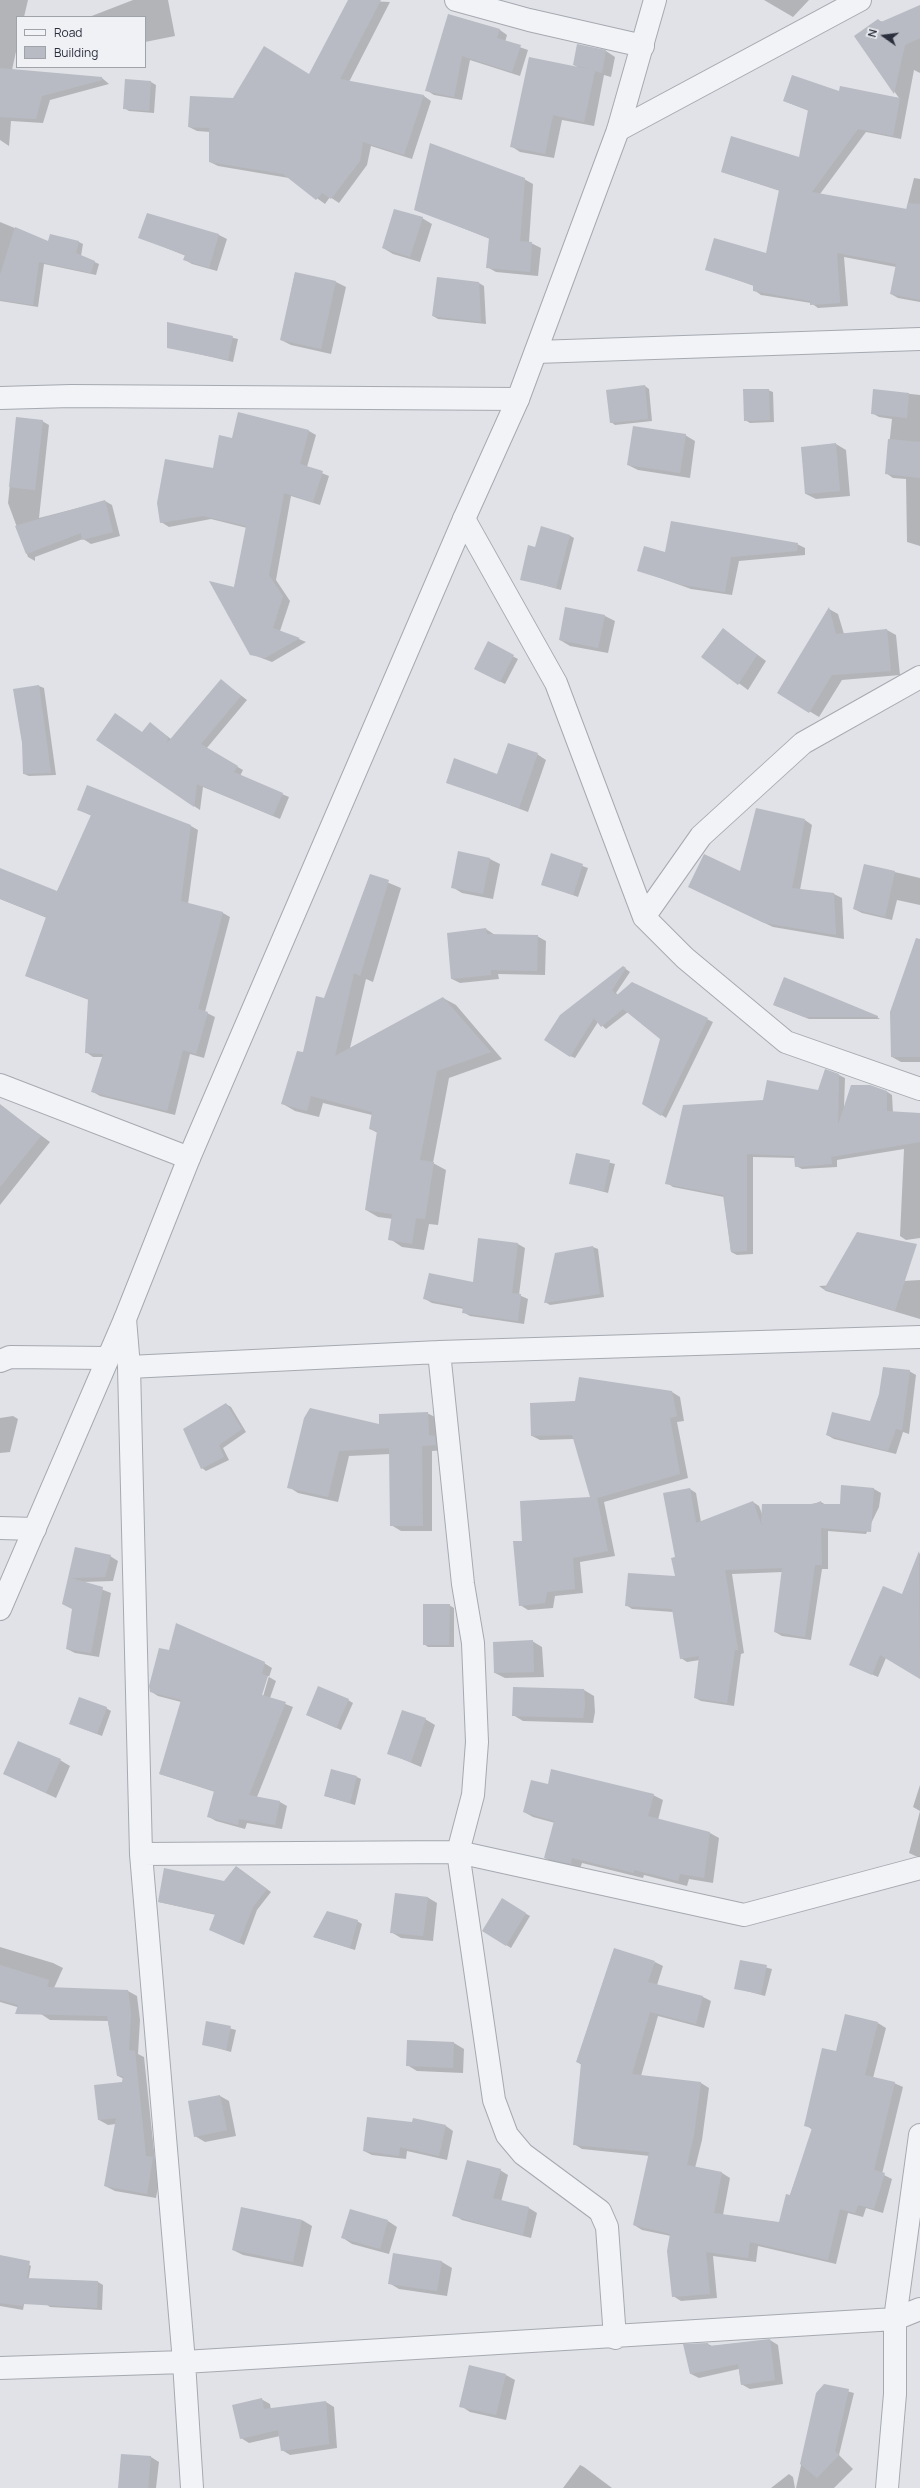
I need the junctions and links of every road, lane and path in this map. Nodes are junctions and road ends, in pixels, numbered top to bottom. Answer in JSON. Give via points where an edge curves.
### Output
{"nodes":[{"id":1,"x":456,"y":0,"type":"edge"},
{"id":2,"x":655,"y":0,"type":"edge"},
{"id":3,"x":860,"y":0,"type":"edge"},
{"id":4,"x":643,"y":46,"type":"junction"},
{"id":5,"x":618,"y":130,"type":"junction"},
{"id":6,"x":920,"y":339,"type":"edge"},
{"id":7,"x":536,"y":352,"type":"junction"},
{"id":8,"x":0,"y":398,"type":"edge"},
{"id":9,"x":518,"y":399,"type":"junction"},
{"id":10,"x":464,"y":519,"type":"junction"},
{"id":11,"x":920,"y":677,"type":"edge"},
{"id":12,"x":644,"y":917,"type":"junction"},
{"id":13,"x":0,"y":1085,"type":"edge"},
{"id":14,"x":920,"y":1089,"type":"edge"},
{"id":15,"x":189,"y":1158,"type":"junction"},
{"id":16,"x":125,"y":1319,"type":"junction"},
{"id":17,"x":920,"y":1337,"type":"edge"},
{"id":18,"x":439,"y":1352,"type":"junction"},
{"id":19,"x":107,"y":1358,"type":"junction"},
{"id":20,"x":0,"y":1361,"type":"edge"},
{"id":21,"x":129,"y":1367,"type":"junction"},
{"id":22,"x":0,"y":1528,"type":"edge"},
{"id":23,"x":35,"y":1529,"type":"junction"},
{"id":24,"x":0,"y":1610,"type":"edge"},
{"id":25,"x":458,"y":1852,"type":"junction"},
{"id":26,"x":141,"y":1854,"type":"junction"},
{"id":27,"x":920,"y":1868,"type":"edge"},
{"id":28,"x":920,"y":2135,"type":"edge"},
{"id":29,"x":920,"y":2309,"type":"edge"},
{"id":30,"x":895,"y":2319,"type":"junction"},
{"id":31,"x":615,"y":2338,"type":"junction"},
{"id":32,"x":184,"y":2362,"type":"junction"},
{"id":33,"x":0,"y":2368,"type":"edge"},
{"id":34,"x":192,"y":2488,"type":"edge"},
{"id":35,"x":887,"y":2488,"type":"edge"}],
"edges":[{"from":1,"to":4,"type":"street"},
{"from":2,"to":4,"type":"street"},
{"from":3,"to":5,"type":"street"},
{"from":4,"to":5,"type":"street"},
{"from":5,"to":7,"type":"street"},
{"from":6,"to":7,"type":"street"},
{"from":7,"to":9,"type":"street"},
{"from":8,"to":9,"type":"street","via":[[79,396]]},
{"from":9,"to":10,"type":"street"},
{"from":10,"to":12,"type":"street","via":[[556,683]]},
{"from":10,"to":15,"type":"street"},
{"from":11,"to":12,"type":"street","via":[[803,743],[701,836]]},
{"from":12,"to":14,"type":"street","via":[[685,958],[786,1042]]},
{"from":13,"to":15,"type":"street"},
{"from":15,"to":16,"type":"street"},
{"from":16,"to":19,"type":"street"},
{"from":16,"to":21,"type":"street"},
{"from":17,"to":18,"type":"street"},
{"from":18,"to":21,"type":"street"},
{"from":18,"to":25,"type":"street","via":[[463,1584],[473,1643],[475,1689],[477,1742],[473,1795]]},
{"from":19,"to":20,"type":"street","via":[[10,1357]]},
{"from":19,"to":23,"type":"street"},
{"from":21,"to":26,"type":"street"},
{"from":22,"to":23,"type":"street"},
{"from":23,"to":24,"type":"street"},
{"from":25,"to":26,"type":"street"},
{"from":25,"to":27,"type":"street","via":[[744,1915]]},
{"from":25,"to":31,"type":"street","via":[[494,2100],[507,2135],[523,2154],[600,2211],[607,2227]]},
{"from":26,"to":32,"type":"street"},
{"from":28,"to":30,"type":"street"},
{"from":29,"to":30,"type":"street"},
{"from":30,"to":31,"type":"street","via":[[718,2328]]},
{"from":30,"to":35,"type":"street","via":[[895,2394]]},
{"from":31,"to":32,"type":"street"},
{"from":32,"to":33,"type":"street"},
{"from":32,"to":34,"type":"street"}]}
